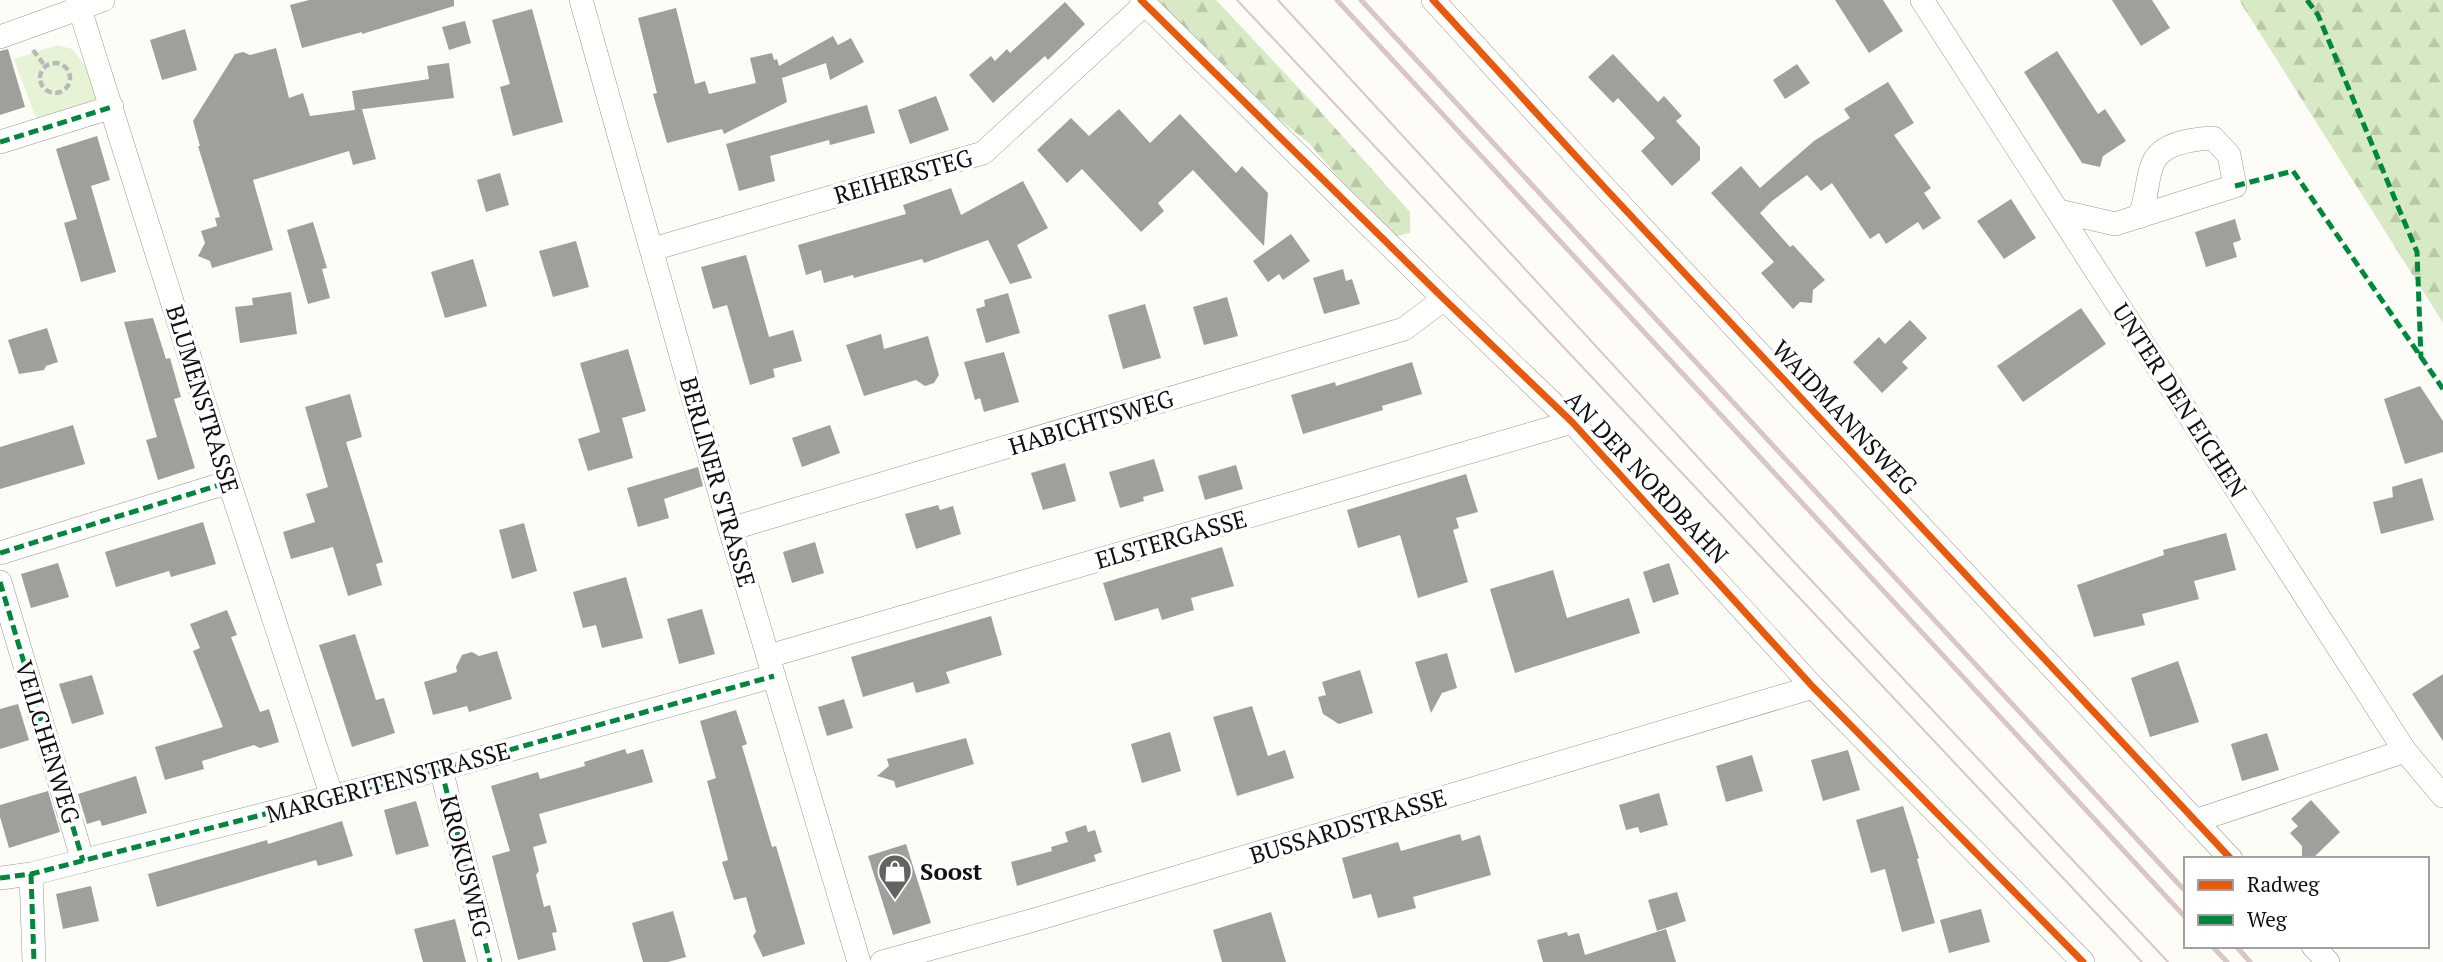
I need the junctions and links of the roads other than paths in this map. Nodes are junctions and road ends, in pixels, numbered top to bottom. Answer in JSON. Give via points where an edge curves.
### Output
{"nodes":[{"id":1,"x":103,"y":0,"type":"edge"},
{"id":2,"x":581,"y":0,"type":"edge"},
{"id":3,"x":1433,"y":0,"type":"edge"},
{"id":4,"x":1922,"y":0,"type":"edge"},
{"id":5,"x":1143,"y":2,"type":"edge"},
{"id":6,"x":79,"y":5,"type":"edge"},
{"id":7,"x":0,"y":37,"type":"edge"},
{"id":8,"x":112,"y":107,"type":"junction"},
{"id":9,"x":0,"y":142,"type":"edge"},
{"id":10,"x":2059,"y":211,"type":"junction"},
{"id":11,"x":2138,"y":217,"type":"dead end"},
{"id":12,"x":653,"y":249,"type":"junction"},
{"id":13,"x":1444,"y":299,"type":"junction"},
{"id":14,"x":1572,"y":422,"type":"junction"},
{"id":15,"x":229,"y":482,"type":"junction"},
{"id":16,"x":730,"y":529,"type":"junction"},
{"id":17,"x":0,"y":553,"type":"edge"},
{"id":18,"x":0,"y":582,"type":"edge"},
{"id":19,"x":772,"y":666,"type":"junction"},
{"id":20,"x":1813,"y":687,"type":"junction"},
{"id":21,"x":2404,"y":751,"type":"junction"},
{"id":22,"x":441,"y":769,"type":"junction"},
{"id":23,"x":2443,"y":796,"type":"edge"},
{"id":24,"x":332,"y":797,"type":"junction"},
{"id":25,"x":2195,"y":821,"type":"junction"},
{"id":26,"x":2229,"y":857,"type":"edge"},
{"id":27,"x":83,"y":861,"type":"junction"},
{"id":28,"x":31,"y":874,"type":"junction"},
{"id":29,"x":0,"y":877,"type":"edge"},
{"id":30,"x":2315,"y":948,"type":"edge"},
{"id":31,"x":34,"y":962,"type":"edge"},
{"id":32,"x":490,"y":962,"type":"edge"},
{"id":33,"x":859,"y":962,"type":"edge"},
{"id":34,"x":882,"y":962,"type":"edge"},
{"id":35,"x":2083,"y":962,"type":"edge"},
{"id":36,"x":2328,"y":962,"type":"edge"}],
"edges":[{"from":1,"to":6,"type":"street"},
{"from":2,"to":12,"type":"street","name":"BERLINER STRASSE"},
{"from":3,"to":25,"type":"street","name":"WAIDMANNSWEG"},
{"from":4,"to":10,"type":"street","name":"UNTER DEN EICHEN"},
{"from":5,"to":12,"type":"street","name":"REIHERSTEG","via":[[983,152]]},
{"from":5,"to":13,"type":"street","name":"AN DER NORDBAHN"},
{"from":6,"to":7,"type":"street"},
{"from":6,"to":8,"type":"street","name":"BLUMENSTRASSE"},
{"from":8,"to":9,"type":"street"},
{"from":8,"to":15,"type":"street","name":"BLUMENSTRASSE"},
{"from":10,"to":11,"type":"street","via":[[2115,224]]},
{"from":10,"to":21,"type":"street","name":"UNTER DEN EICHEN"},
{"from":12,"to":16,"type":"street","name":"BERLINER STRASSE"},
{"from":13,"to":14,"type":"street","name":"AN DER NORDBAHN"},
{"from":13,"to":16,"type":"street","name":"HABICHTSWEG","via":[[1404,329]]},
{"from":14,"to":19,"type":"street","name":"ELSTERGASSE"},
{"from":14,"to":20,"type":"street","name":"AN DER NORDBAHN"},
{"from":15,"to":17,"type":"street"},
{"from":15,"to":24,"type":"street","name":"BLUMENSTRASSE"},
{"from":16,"to":19,"type":"street","name":"BERLINER STRASSE"},
{"from":18,"to":27,"type":"street","name":"VEILCHENWEG"},
{"from":19,"to":22,"type":"street","name":"MARGERITENSTRASSE"},
{"from":19,"to":33,"type":"street","name":"BERLINER STRASSE"},
{"from":20,"to":34,"type":"street","name":"BUSSARDSTRASSE"},
{"from":20,"to":35,"type":"street","name":"AN DER NORDBAHN"},
{"from":21,"to":23,"type":"street","name":"UNTER DEN EICHEN"},
{"from":21,"to":25,"type":"street"},
{"from":22,"to":24,"type":"street","name":"MARGERITENSTRASSE"},
{"from":22,"to":32,"type":"street","name":"KROKUSWEG"},
{"from":24,"to":27,"type":"street","name":"MARGERITENSTRASSE"},
{"from":25,"to":26,"type":"street","name":"WAIDMANNSWEG"},
{"from":27,"to":28,"type":"street","name":"MARGERITENSTRASSE"},
{"from":28,"to":29,"type":"street","name":"MARGERITENSTRASSE"},
{"from":28,"to":31,"type":"street"},
{"from":30,"to":36,"type":"street"}]}
